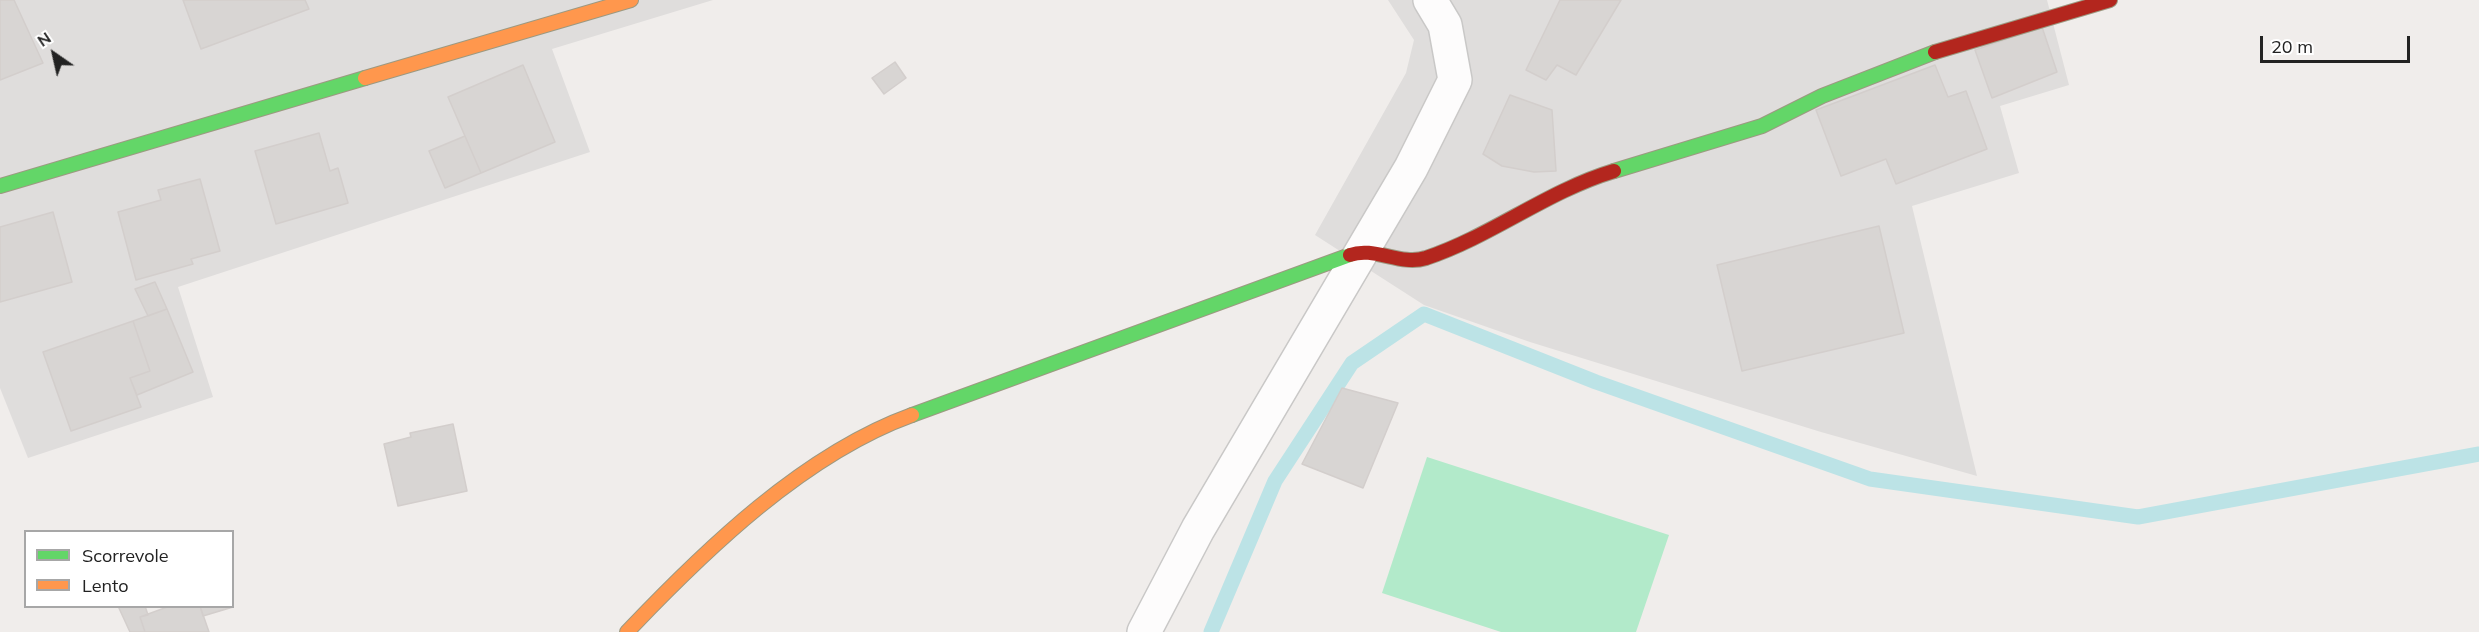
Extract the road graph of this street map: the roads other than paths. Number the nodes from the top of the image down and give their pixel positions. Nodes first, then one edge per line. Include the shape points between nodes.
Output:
1 (631, 0) edge
2 (1430, 0) edge
3 (2110, 0) edge
4 (0, 186) edge
5 (1360, 251) junction
6 (627, 632) edge
7 (1144, 632) edge

1 - 4 street
2 - 5 street via 1445,25 1455,80 1411,168
3 - 5 street via 1957,43 1822,96 1762,126 1607,173 1543,200 1459,246 1423,259 1397,260
5 - 6 street via 897,420 824,457 694,562
5 - 7 street via 1198,529

